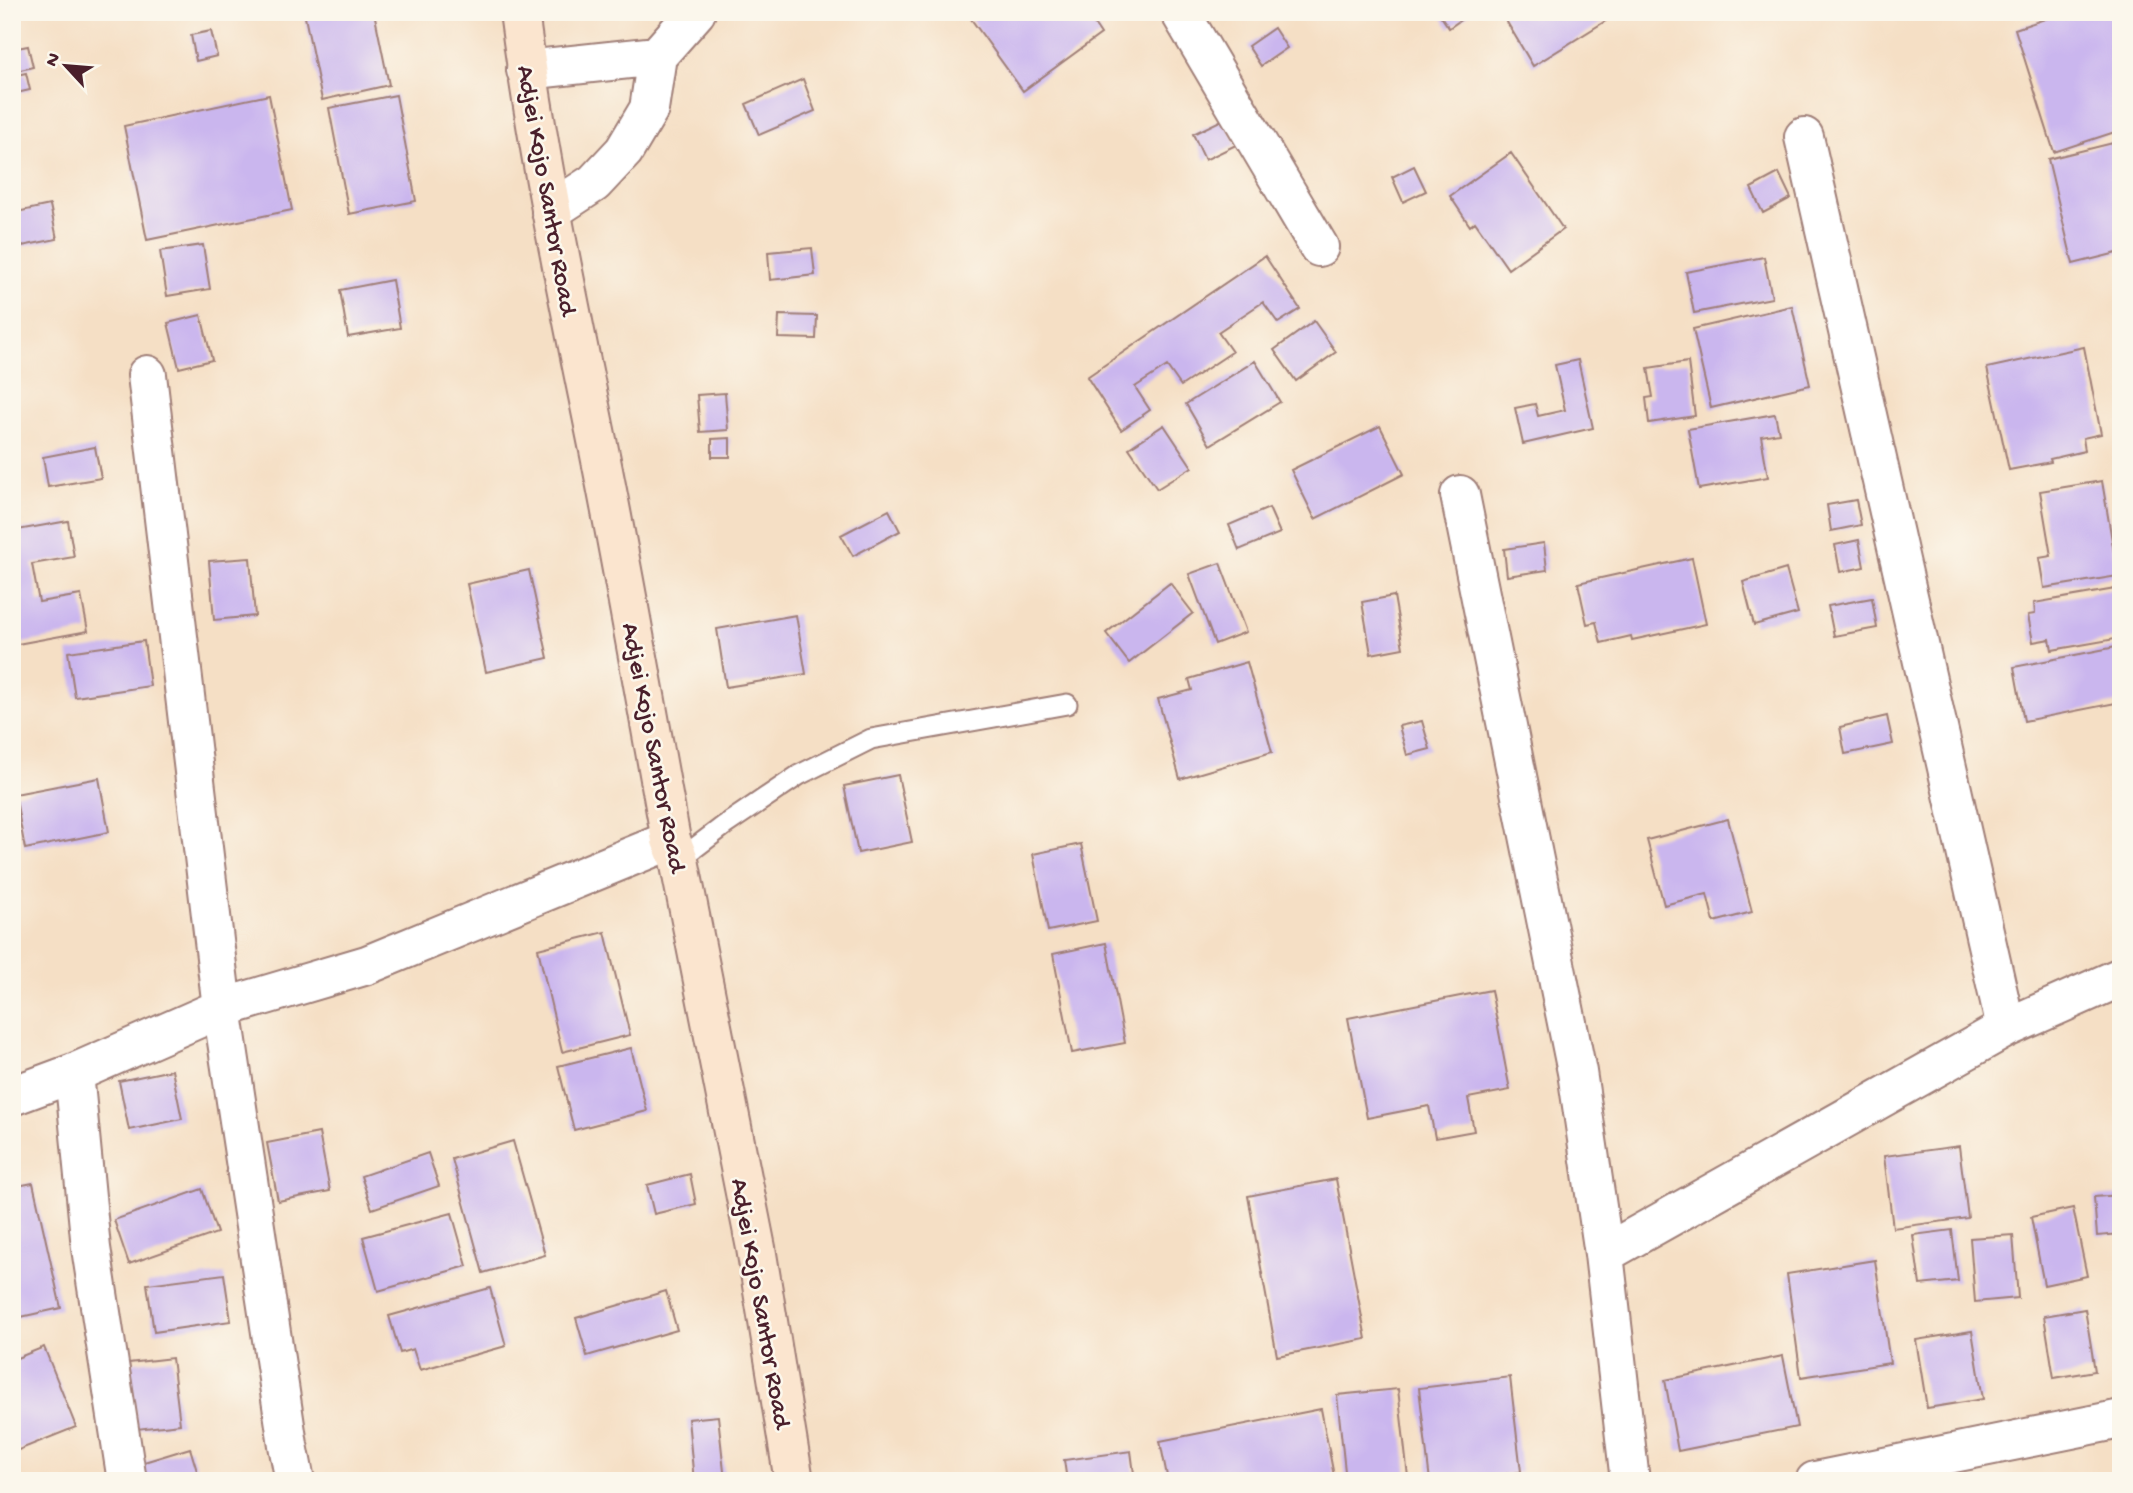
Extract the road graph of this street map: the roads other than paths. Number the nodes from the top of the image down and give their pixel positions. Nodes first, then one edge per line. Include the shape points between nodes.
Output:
1 (519, 12) edge
2 (696, 12) edge
3 (1180, 12) edge
4 (657, 56) junction
5 (526, 70) junction
6 (1804, 137) dead end
7 (551, 211) junction
8 (1319, 247) dead end
9 (148, 375) dead end
10 (1460, 495) dead end
11 (1067, 704) dead end
12 (675, 850) junction
13 (2121, 977) edge
14 (222, 1008) junction
15 (2006, 1028) junction
16 (74, 1073) junction
17 (12, 1096) edge
18 (1605, 1254) junction
19 (2121, 1419) edge
20 (127, 1481) edge
21 (295, 1481) edge
22 (794, 1481) edge
23 (1630, 1481) edge
24 (1815, 1481) edge

1 - 5 street, Adjei Kojo Santor Road
2 - 4 street
3 - 8 street
4 - 5 street
4 - 7 street via 649,109 624,150 594,183
5 - 7 street, Adjei Kojo Santor Road
6 - 15 street
7 - 12 street, Adjei Kojo Santor Road
9 - 14 street
10 - 18 street via 1577,1072
11 - 12 lane via 871,739 799,775 725,825
12 - 14 street via 367,965
12 - 22 street, Adjei Kojo Santor Road via 756,1248
13 - 15 street
14 - 16 street
14 - 21 street
15 - 18 street
16 - 17 street
16 - 20 street via 91,1248
18 - 23 street
19 - 24 street

